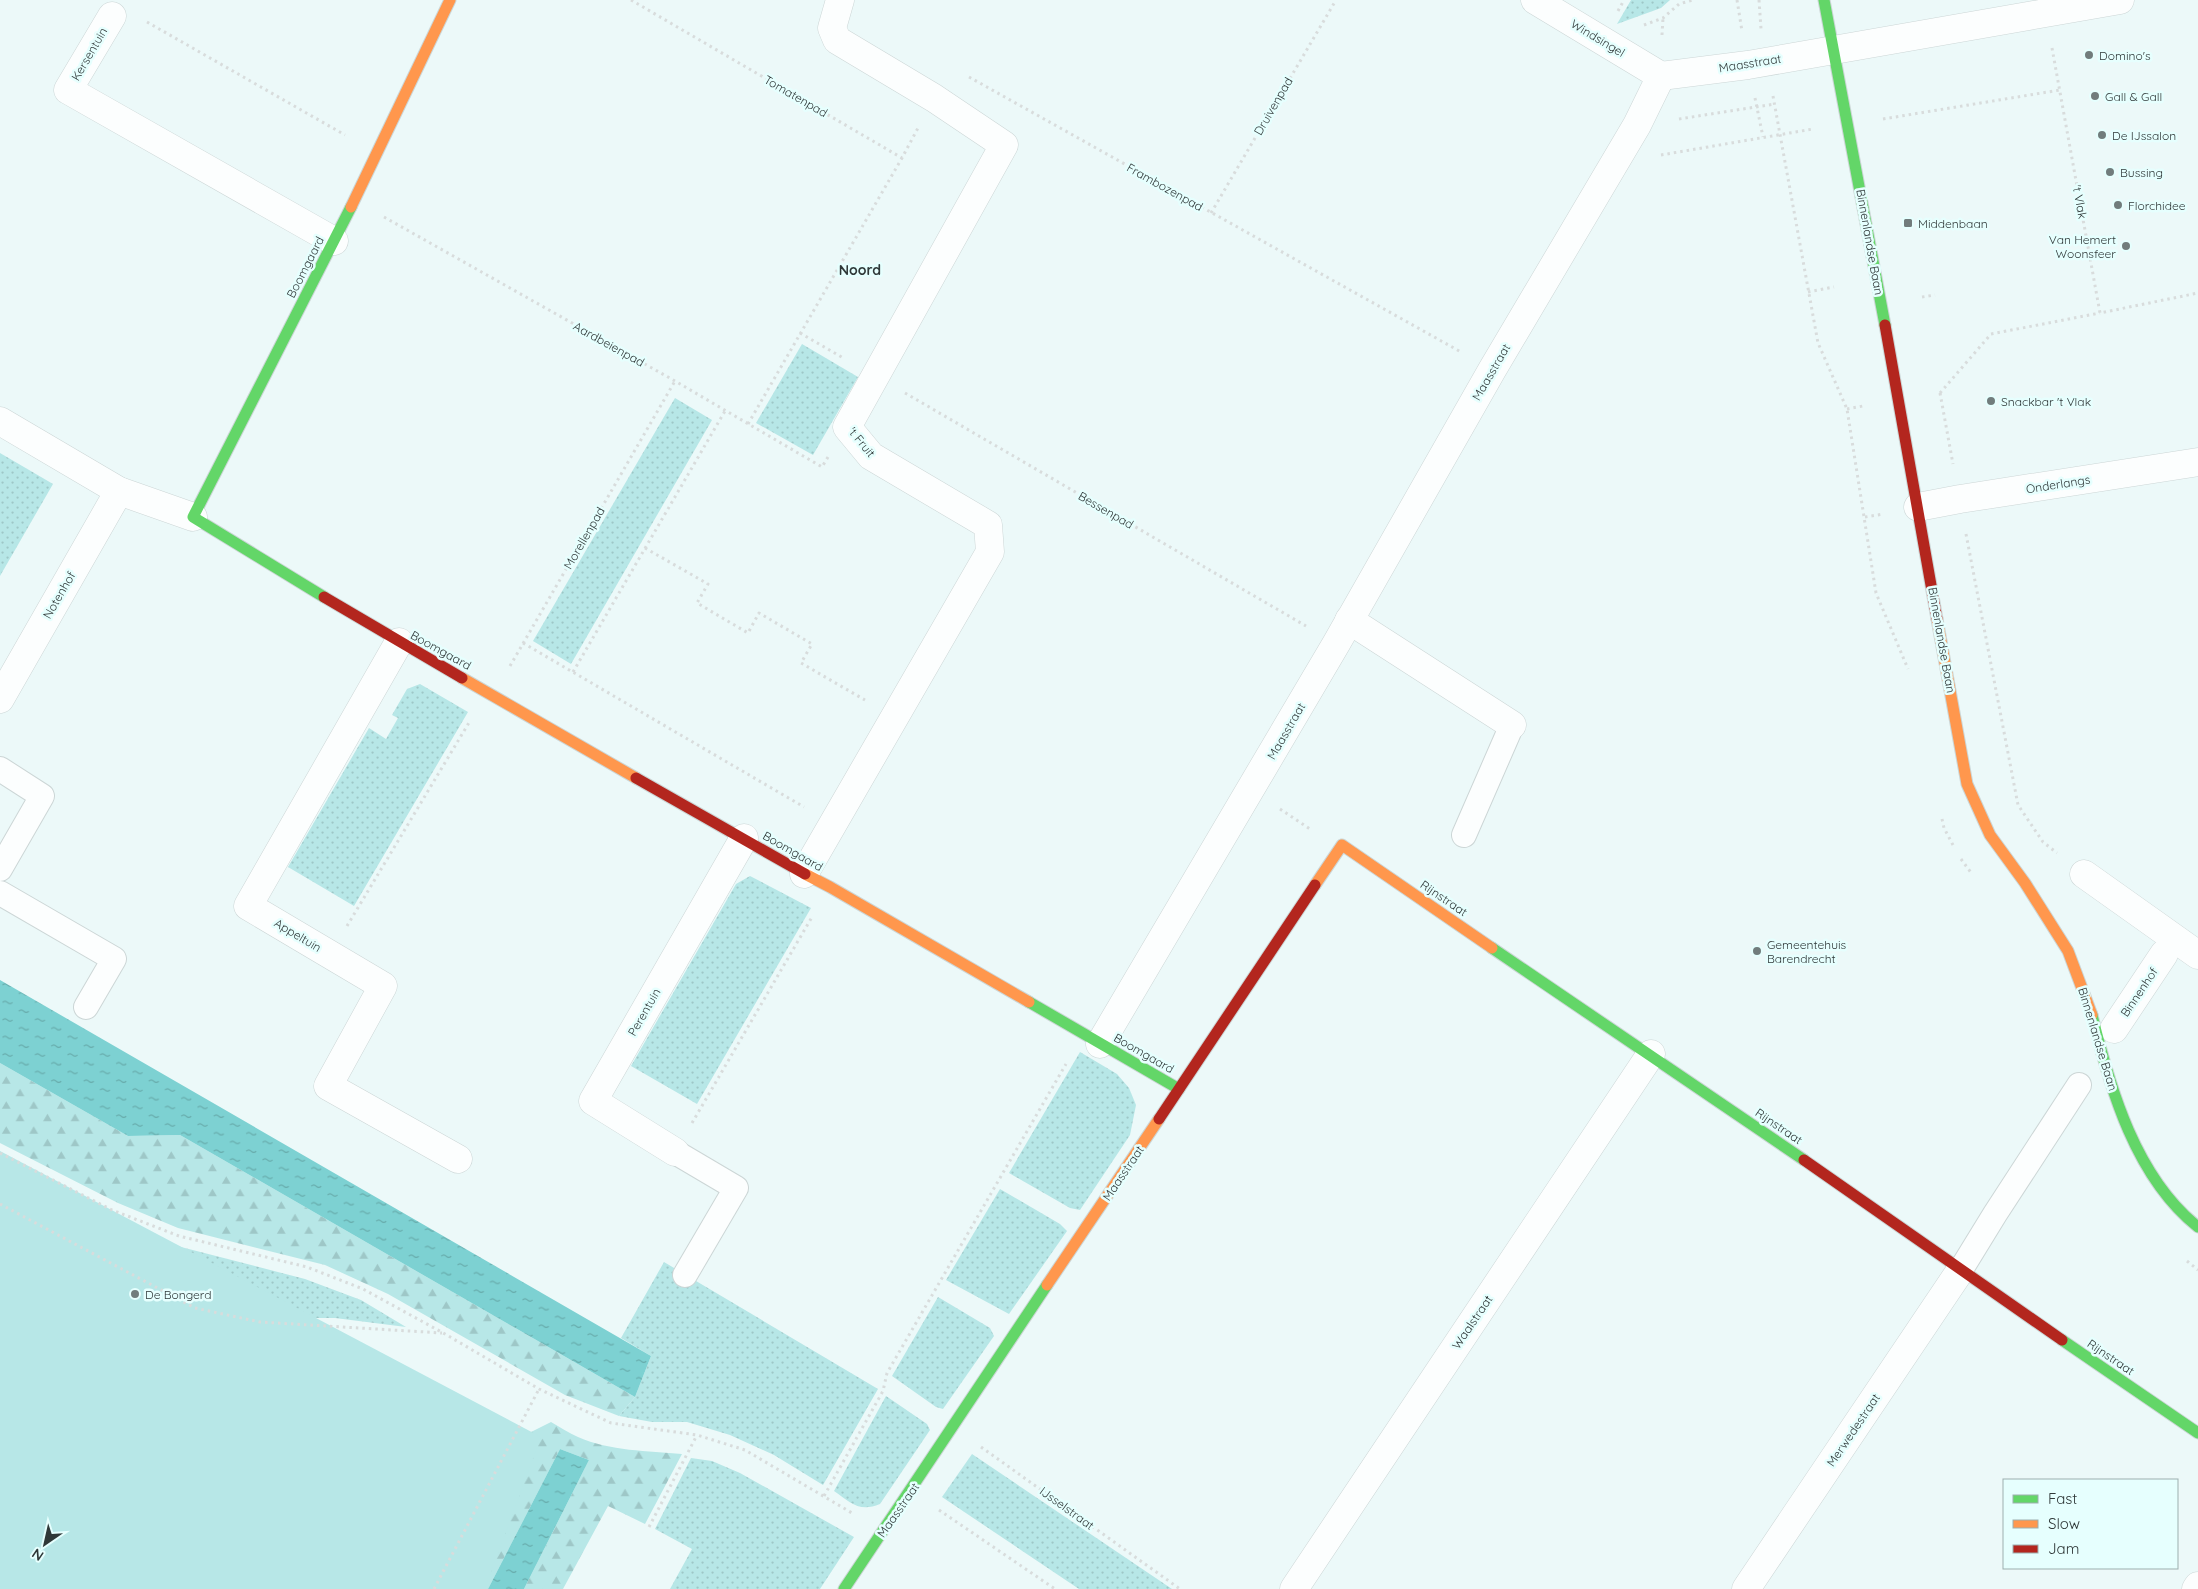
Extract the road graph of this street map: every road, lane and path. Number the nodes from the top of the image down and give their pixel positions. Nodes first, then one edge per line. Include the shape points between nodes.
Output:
1 (450, 0) edge
2 (631, 0) edge
3 (840, 0) edge
4 (1336, 0) edge
5 (1535, 0) edge
6 (1693, 0) edge
7 (1824, 0) edge
8 (2120, 0) edge
9 (115, 8) edge
10 (2046, 13) junction
11 (1602, 39) junction
12 (1833, 50) junction
13 (968, 76) dead end
14 (1661, 76) junction
15 (2060, 90) junction
16 (934, 98) junction
17 (1775, 104) dead end
18 (1906, 115) dead end
19 (1637, 125) junction
20 (1780, 134) dead end
21 (377, 153) junction
22 (902, 158) junction
23 (1614, 163) junction
24 (354, 200) junction
25 (1211, 213) junction
26 (334, 241) junction
27 (1834, 287) dead end
28 (1808, 292) dead end
29 (2198, 294) edge
30 (1935, 296) dead end
31 (1922, 297) dead end
32 (2100, 313) junction
33 (800, 333) junction
34 (1492, 370) junction
35 (875, 376) junction
36 (676, 382) junction
37 (725, 411) junction
38 (0, 421) edge
39 (748, 424) junction
40 (847, 427) junction
41 (2198, 462) edge
42 (119, 491) junction
43 (1960, 499) junction
44 (1918, 507) junction
45 (193, 517) junction
46 (645, 548) junction
47 (1349, 620) junction
48 (399, 642) junction
49 (523, 643) junction
50 (1336, 644) junction
51 (573, 672) junction
52 (494, 696) junction
53 (0, 699) edge
54 (894, 717) junction
55 (1512, 725) joint
56 (0, 770) edge
57 (1251, 789) junction
58 (832, 824) junction
59 (1464, 835) dead end
60 (744, 838) junction
61 (1342, 845) junction
62 (0, 869) edge
63 (804, 874) junction
64 (2084, 874) joint
65 (830, 887) junction
66 (0, 892) edge
67 (330, 954) junction
68 (2164, 954) dead end
69 (2198, 955) edge
70 (86, 1007) dead end
71 (2114, 1029) dead end
72 (1092, 1039) junction
73 (1651, 1054) junction
74 (2079, 1085) dead end
75 (1180, 1089) junction
76 (675, 1152) junction
77 (0, 1153) edge
78 (458, 1159) dead end
79 (0, 1204) edge
80 (2198, 1227) edge
81 (1960, 1271) junction
82 (685, 1275) dead end
83 (445, 1334) junction
84 (539, 1389) junction
85 (954, 1427) junction
86 (2198, 1434) edge
87 (697, 1435) junction
88 (911, 1491) junction
89 (824, 1496) junction
90 (649, 1527) dead end
91 (884, 1530) junction
92 (2198, 1586) edge
93 (434, 1589) edge
94 (844, 1589) edge
95 (1055, 1589) edge
96 (1180, 1589) edge
97 (1294, 1589) edge
98 (1746, 1589) edge
99 (2196, 1589) edge

1 - 21 street, Boomgaard
2 - 22 path, Tomatenpad
3 - 16 street, 't Fruit via 832,28 837,40
4 - 25 path, Druivenpad
5 - 11 street, Windsingel
6 - 11 path via 1679,4 1662,18
7 - 12 street, Binnenlandse Baan
8 - 10 street
9 - 21 path, Kersentuin via 130,12
9 - 26 street, Kersentuin via 68,90
10 - 12 street
10 - 15 path, 't Vlak
11 - 14 street, Windsingel
12 - 14 street, Maasstraat
12 - 44 street, Binnenlandse Baan
13 - 25 path, Frambozenpad
14 - 19 street, Maasstraat
15 - 18 path
15 - 32 path, 't Vlak
16 - 22 path
16 - 35 street, 't Fruit via 1004,145
17 - 19 path
19 - 23 street, Maasstraat
20 - 23 path
21 - 24 street, Boomgaard
22 - 33 path
23 - 34 street, Maasstraat
24 - 26 street, Boomgaard
24 - 36 path, Aardbeienpad
25 - 34 path, Frambozenpad
26 - 45 street, Boomgaard
27 - 28 path
29 - 32 path
30 - 31 path
32 - 43 path via 1991,334 1940,394
33 - 35 path, Bessenpad
33 - 39 path
34 - 47 street, Maasstraat
35 - 40 street, 't Fruit
35 - 50 path, Bessenpad
36 - 37 path, Aardbeienpad
36 - 49 path, Morellenpad
37 - 39 path, Aardbeienpad
37 - 46 path
38 - 42 street
39 - 40 path, Aardbeienpad via 822,467
40 - 54 street, 't Fruit via 870,456 988,525 990,552
41 - 43 street, Onderlangs
42 - 45 street
42 - 53 street, Notenhof
43 - 44 street, Onderlangs
43 - 64 path via 2018,805 2043,842
44 - 80 street, Binnenlandse Baan via 1967,784 1990,835 2068,951 2089,1003 2116,1101 2144,1160 2160,1185
45 - 48 street, Boomgaard
46 - 51 path
46 - 54 path via 708,584 697,604 748,633 759,613 812,644 801,663
47 - 50 street, Maasstraat
47 - 55 street
48 - 52 street, Boomgaard
48 - 67 street, Appeltuin via 248,906
49 - 51 path
49 - 52 path, Morellenpad
50 - 57 street, Maasstraat
51 - 58 path
52 - 60 street, Boomgaard
52 - 67 path, Morellenpad via 474,714
54 - 58 street, 't Fruit
55 - 59 lane
56 - 62 lane via 42,796
57 - 61 path via 1310,829
57 - 72 street, Maasstraat
58 - 63 street, 't Fruit
60 - 63 street, Boomgaard
60 - 76 street, Perentuin via 592,1101
61 - 73 street, Rijnstraat
61 - 75 street, Maasstraat
63 - 65 street, Boomgaard
64 - 69 street
65 - 72 street, Boomgaard
65 - 76 path
66 - 70 lane via 114,959
67 - 78 street, Appeltuin via 382,986 328,1086
68 - 71 street, Binnenhof
72 - 75 street, Boomgaard
72 - 89 path via 887,1374 883,1391
73 - 81 street, Rijnstraat
73 - 97 street, Waalstraat
74 - 81 lane
75 - 85 street, Maasstraat
76 - 82 lane, Perentuin via 736,1188
77 - 83 path via 112,1210 179,1236 307,1267 363,1289
79 - 83 path via 195,1308 260,1322
81 - 86 street, Rijnstraat
81 - 98 street, Merwedestraat
83 - 84 path
84 - 87 path via 611,1422
84 - 93 path
85 - 88 street, Maasstraat
85 - 96 path, IJsselstraat
87 - 89 path via 744,1450
87 - 90 path
88 - 91 street, Maasstraat
88 - 95 path
89 - 91 path
91 - 94 street, Maasstraat
92 - 99 street

